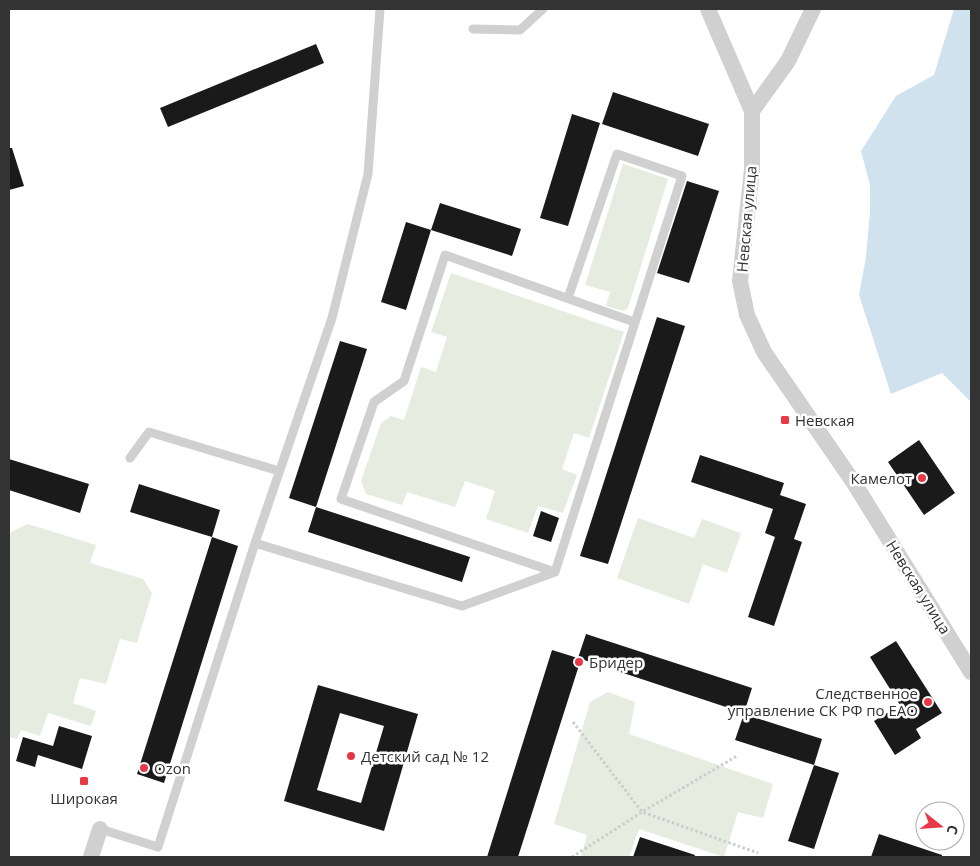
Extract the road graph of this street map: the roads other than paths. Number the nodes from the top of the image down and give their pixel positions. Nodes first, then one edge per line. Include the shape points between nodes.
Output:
1 (380, 9) edge
2 (543, 9) edge
3 (708, 9) edge
4 (813, 9) edge
5 (473, 29) dead end
6 (752, 111) junction
7 (568, 298) junction
8 (634, 322) junction
9 (130, 458) dead end
10 (279, 471) junction
11 (255, 543) junction
12 (555, 572) junction
13 (971, 672) edge
14 (100, 829) joint
15 (91, 857) edge

1 - 10 lane via 368,174 332,318
2 - 5 lane via 520,30
3 - 6 street, Невская улица
4 - 6 street via 788,62
6 - 13 street, Невская улица via 752,169 740,281 748,315 764,352 854,482
7 - 8 lane
7 - 8 lane via 617,154 682,176
7 - 12 lane via 445,255 404,381 374,402 342,499
8 - 12 lane
9 - 10 lane via 149,432
10 - 11 lane
11 - 12 lane via 462,606
11 - 14 lane via 158,847
14 - 15 street

